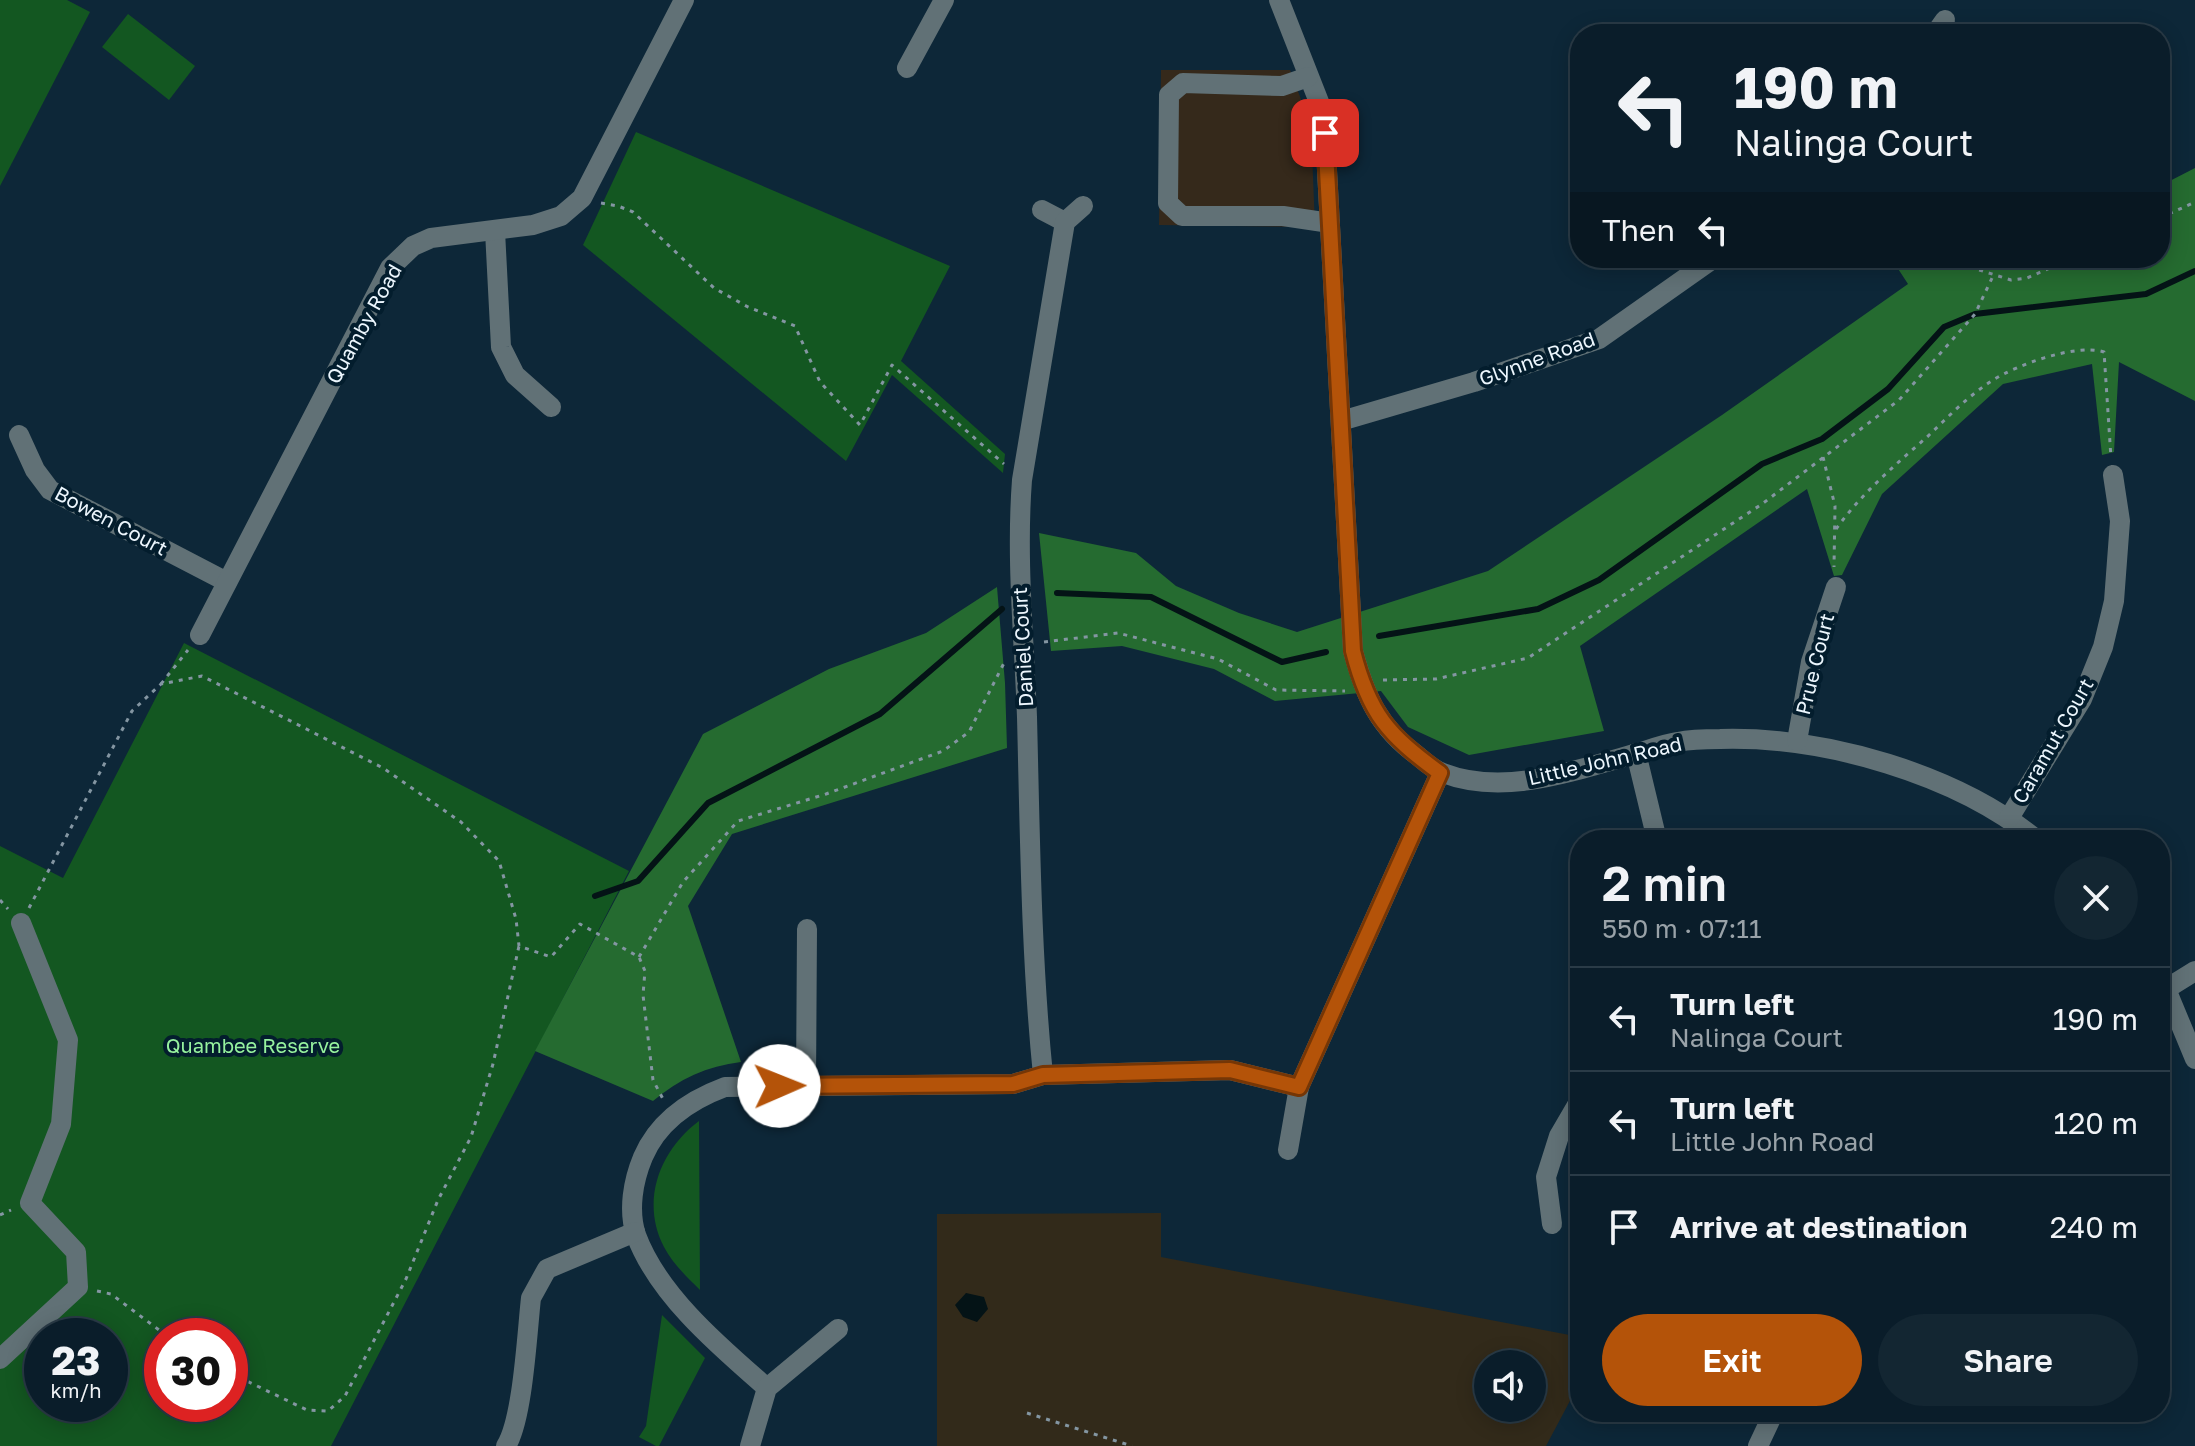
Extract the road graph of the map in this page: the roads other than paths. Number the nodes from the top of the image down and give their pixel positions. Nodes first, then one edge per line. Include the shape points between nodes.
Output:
1 (684, 0) edge
2 (944, 0) edge
3 (1279, 0) edge
4 (907, 68) dead end
5 (1308, 77) junction
6 (1083, 206) dead end
7 (1042, 210) dead end
8 (1065, 222) junction
9 (1330, 223) junction
10 (495, 231) junction
11 (1700, 268) edge
12 (551, 407) dead end
13 (1341, 421) junction
14 (19, 435) dead end
15 (2113, 475) road end
16 (227, 582) junction
17 (1836, 587) road end
18 (200, 635) road end
19 (1797, 741) junction
20 (1636, 753) junction
21 (1440, 773) junction
22 (2009, 818) junction
23 (1655, 830) edge
24 (2024, 830) edge
25 (21, 923) road end
26 (807, 929) dead end
27 (2195, 971) edge
28 (2170, 982) edge
29 (2170, 1001) edge
30 (2195, 1059) edge
31 (1043, 1075) junction
32 (806, 1085) junction
33 (1299, 1087) junction
34 (1570, 1117) edge
35 (1288, 1150) dead end
36 (1552, 1224) dead end
37 (635, 1232) junction
38 (838, 1329) dead end
39 (0, 1359) edge
40 (767, 1388) junction
41 (1769, 1422) edge
42 (506, 1446) edge
43 (750, 1446) edge
44 (1758, 1446) edge

1 - 10 street, Quamby Road via 582,198 561,216
2 - 4 street
3 - 5 street, Little John Road
5 - 9 street, Little John Road via 1325,133
5 - 9 street via 1282,86 1183,83 1169,95 1168,203 1182,216 1283,216
6 - 8 street
7 - 8 street
8 - 31 street, Daniel Court via 1022,480 1019,559 1035,1000
9 - 13 street, Little John Road
10 - 12 street via 501,347 515,375
10 - 16 street, Quamby Road via 431,238 413,246 390,268
11 - 13 street, Glynne Road via 1599,339
13 - 21 street, Little John Road via 1353,651 1362,686 1376,716
14 - 16 street, Bowen Court via 50,490
15 - 22 street, Caramut Court via 2120,521 2114,601 2103,647 2082,699
16 - 18 street, Quamby Road
17 - 19 street, Prue Court via 1811,662
19 - 20 street, Little John Road via 1678,742
19 - 22 street, Little John Road via 1907,769
20 - 21 street, Little John Road via 1539,779 1486,783
20 - 23 street
21 - 33 street
22 - 24 street, Little John Road
25 - 39 street via 68,1040 61,1124 30,1203 76,1252 78,1287
26 - 32 street
27 - 28 street
29 - 30 street
31 - 32 street via 1013,1084
31 - 33 street via 1230,1070
32 - 37 street via 725,1087 676,1113 649,1144 639,1167 632,1194
33 - 35 street
34 - 36 street via 1546,1177
37 - 40 street via 654,1273 714,1342
37 - 42 street via 547,1269 537,1284 517,1411
38 - 40 street
40 - 43 street
41 - 44 street

